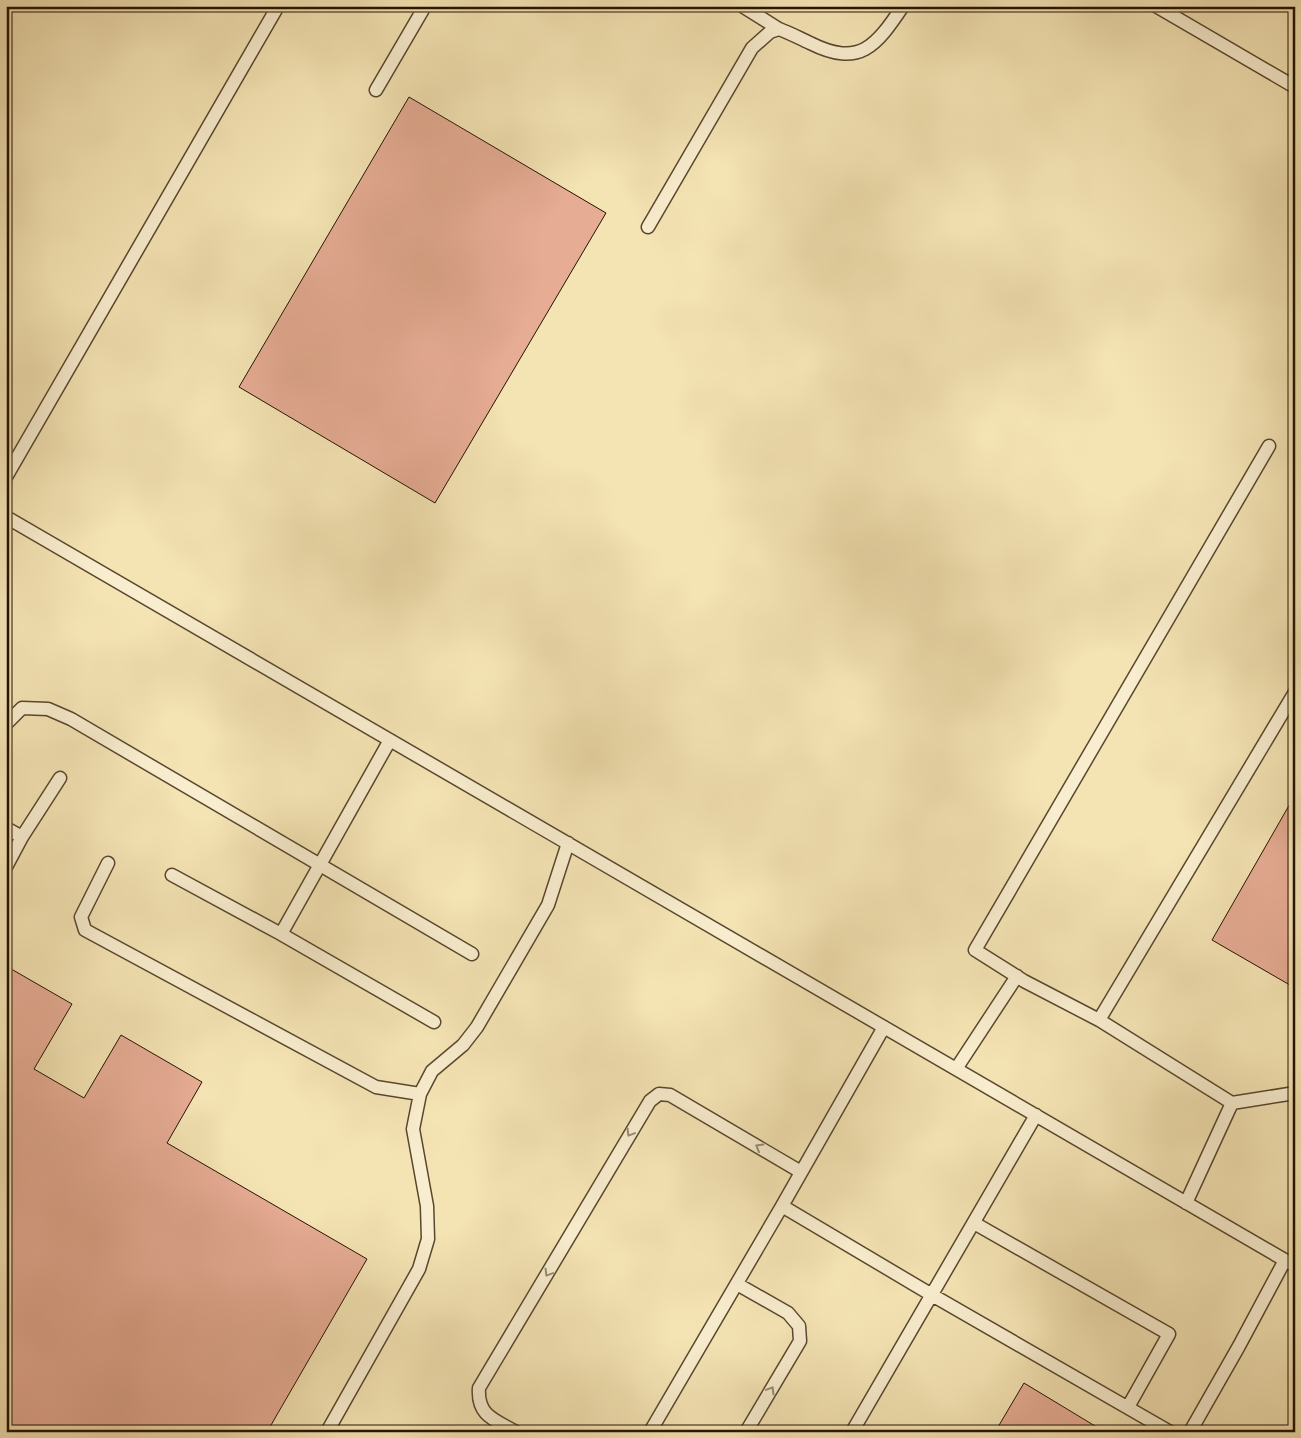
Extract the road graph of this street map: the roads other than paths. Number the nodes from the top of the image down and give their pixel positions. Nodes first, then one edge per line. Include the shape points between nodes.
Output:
1 (278, 6) edge
2 (425, 6) edge
3 (742, 6) edge
4 (903, 6) edge
5 (1156, 6) edge
6 (779, 29) junction
7 (1295, 87) edge
8 (376, 90) dead end
9 (648, 227) dead end
10 (1269, 446) dead end
11 (6, 477) edge
12 (6, 517) edge
13 (1295, 692) edge
14 (6, 724) edge
15 (390, 740) junction
16 (60, 778) dead end
17 (6, 828) edge
18 (22, 837) junction
19 (568, 843) junction
20 (108, 863) dead end
21 (320, 865) junction
22 (6, 868) edge
23 (172, 875) dead end
24 (281, 934) junction
25 (472, 954) dead end
26 (1017, 976) junction
27 (1099, 1020) junction
28 (434, 1022) dead end
29 (884, 1027) junction
30 (956, 1069) junction
31 (1295, 1093) edge
32 (420, 1094) junction
33 (1232, 1103) junction
34 (1036, 1115) junction
35 (801, 1172) junction
36 (1186, 1203) junction
37 (782, 1206) junction
38 (974, 1223) junction
39 (1290, 1263) edge
40 (737, 1284) junction
41 (932, 1296) junction
42 (1128, 1407) junction
43 (327, 1432) edge
44 (516, 1432) edge
45 (650, 1432) edge
46 (746, 1432) edge
47 (852, 1432) edge
48 (1170, 1432) edge
49 (1190, 1432) edge

1 - 11 lane
2 - 8 lane
3 - 6 lane
4 - 6 lane via 878,40 854,53 836,54
5 - 7 lane
6 - 9 lane via 770,32 752,48
10 - 26 lane via 975,950
12 - 15 lane
13 - 27 lane
14 - 21 lane via 22,708 48,709
15 - 19 lane
15 - 21 lane
16 - 18 lane
17 - 18 lane
18 - 22 lane
19 - 29 lane
19 - 32 lane via 548,905 477,1027 432,1071
20 - 32 lane via 81,917 85,930 376,1087
21 - 24 lane
21 - 25 lane
23 - 24 lane
24 - 28 lane
26 - 27 lane
26 - 30 lane
27 - 33 lane
29 - 30 lane
29 - 35 lane
30 - 34 lane
31 - 33 lane
32 - 43 lane via 414,1129 427,1206 428,1239 419,1269
33 - 36 lane
34 - 36 lane
34 - 38 lane
35 - 37 lane
35 -> 44 lane via 670,1095 659,1094 650,1101 479,1388 478,1399 484,1413
36 - 39 lane
37 - 40 lane
37 - 41 lane
38 - 41 lane
38 - 42 lane via 1168,1334
39 - 49 lane
40 - 45 lane
46 -> 40 lane via 800,1341 798,1326 788,1313
41 - 42 lane
41 - 47 lane
42 - 48 lane

